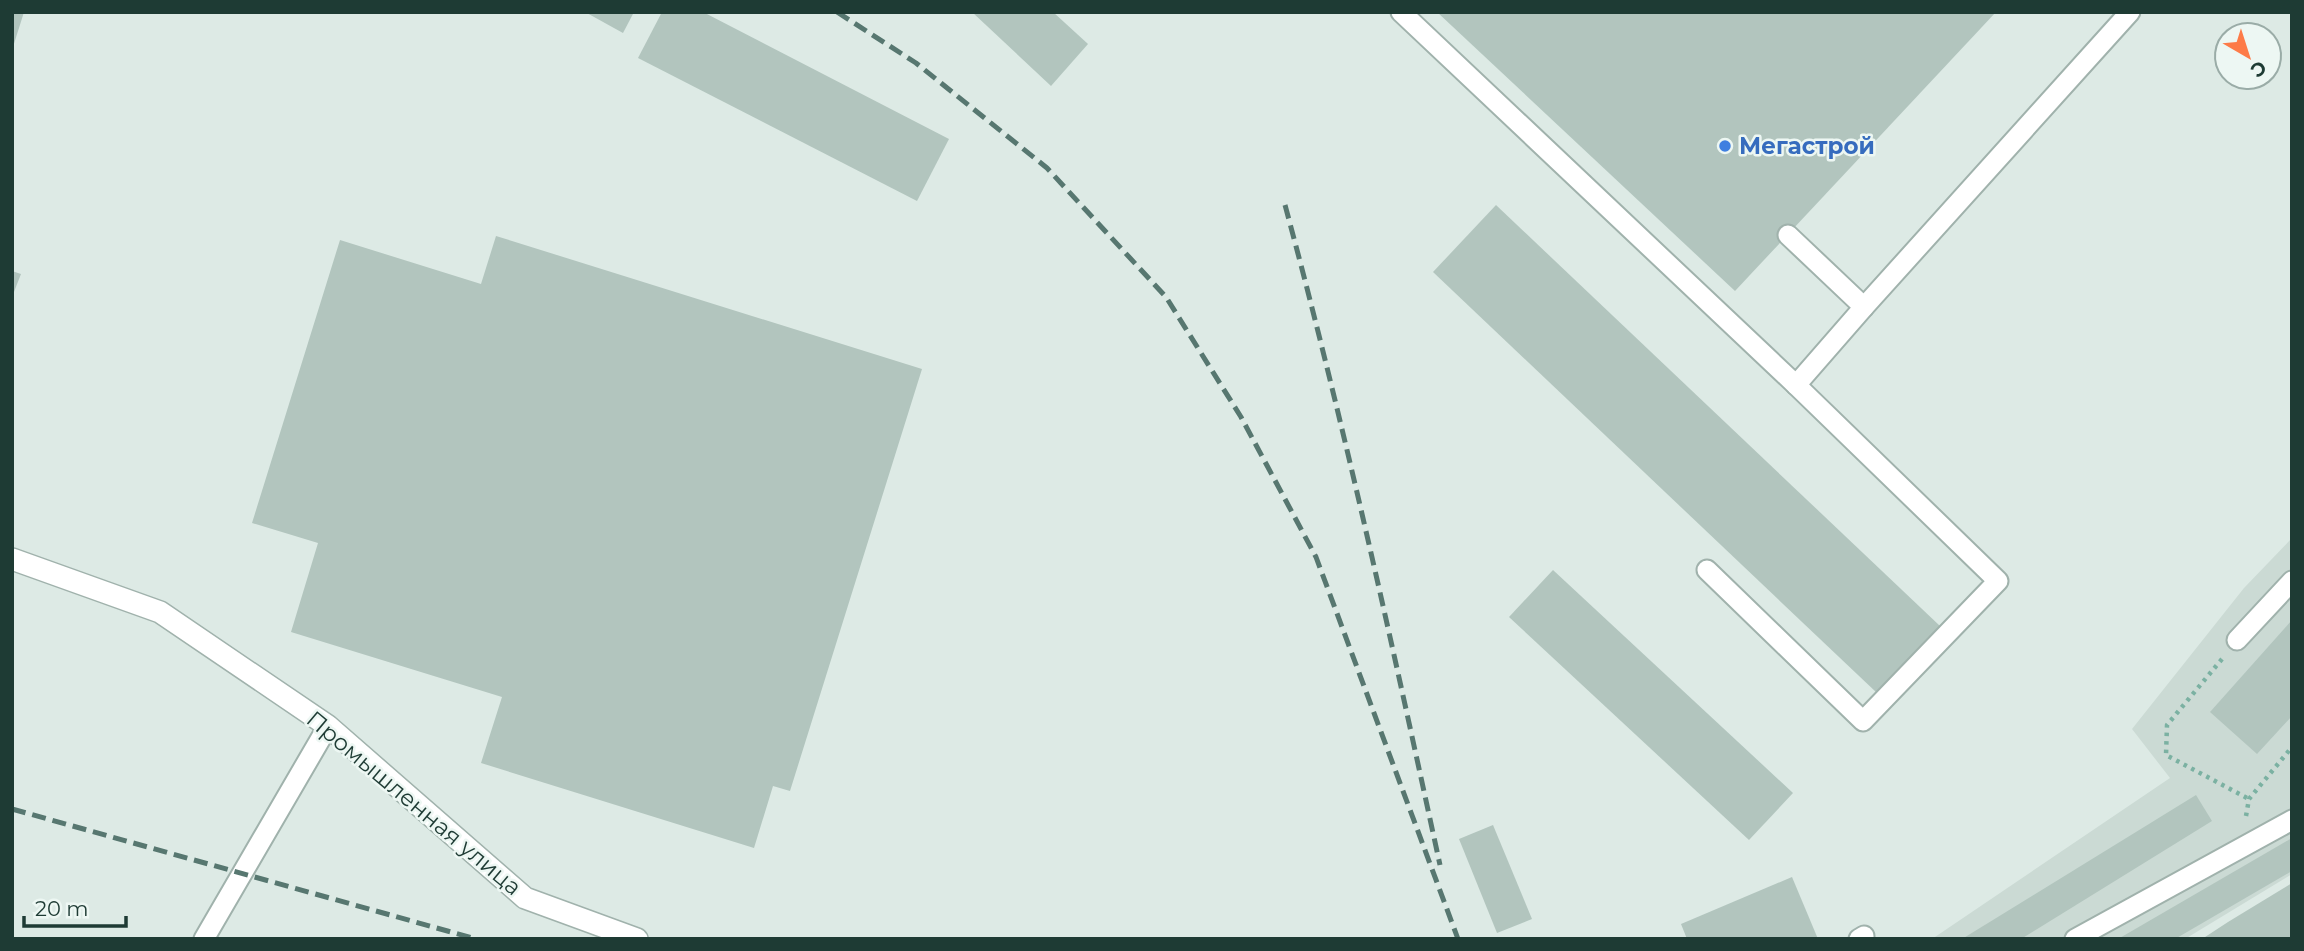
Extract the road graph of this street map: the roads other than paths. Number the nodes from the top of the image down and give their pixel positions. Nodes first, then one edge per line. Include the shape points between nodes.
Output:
1 (1401, 12) edge
2 (2130, 12) edge
3 (1788, 235) dead end
4 (1864, 307) junction
5 (1796, 385) junction
6 (12, 559) edge
7 (1707, 570) dead end
8 (2292, 581) edge
9 (2237, 640) road end
10 (328, 726) junction
11 (2292, 820) edge
12 (204, 939) edge
13 (637, 939) edge
14 (2075, 939) edge

1 - 5 lane
2 - 4 lane
3 - 4 lane
4 - 5 lane
5 - 7 lane via 1998,580 1863,721
6 - 10 street, Промышленная улица via 160,612
8 - 9 lane
10 - 12 lane
10 - 13 street, Промышленная улица via 525,898
11 - 14 lane

